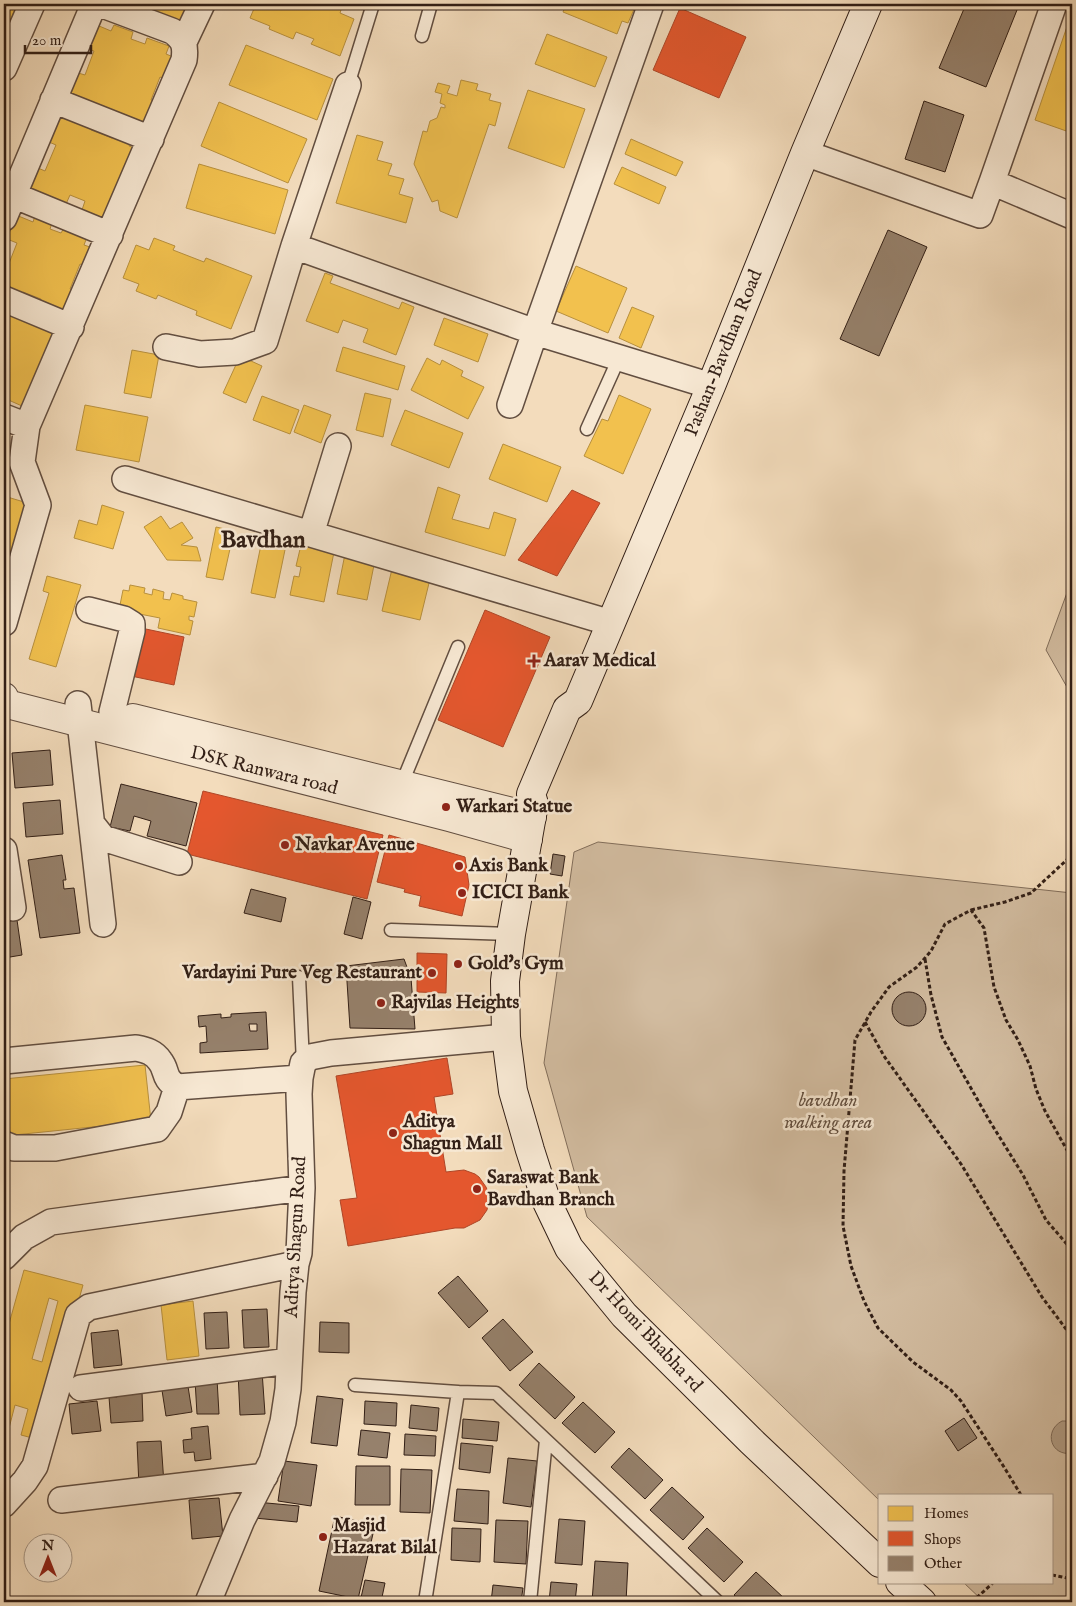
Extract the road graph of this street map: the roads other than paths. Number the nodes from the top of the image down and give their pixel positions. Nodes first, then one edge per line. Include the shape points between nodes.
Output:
1 (32, 4) edge
2 (94, 4) edge
3 (100, 4) edge
4 (202, 4) edge
5 (373, 4) edge
6 (431, 4) edge
7 (651, 4) edge
8 (868, 4) edge
9 (1054, 4) edge
10 (422, 36) dead end
11 (184, 42) junction
12 (4, 68) edge
13 (348, 85) joint
14 (54, 100) junction
15 (151, 139) junction
16 (805, 153) junction
17 (992, 182) junction
18 (13, 195) junction
19 (1072, 216) edge
20 (4, 218) edge
21 (110, 235) junction
22 (294, 246) junction
23 (4, 299) edge
24 (71, 327) junction
25 (535, 332) junction
26 (166, 347) dead end
27 (619, 358) junction
28 (711, 386) junction
29 (510, 405) dead end
30 (4, 417) edge
31 (28, 426) junction
32 (587, 429) dead end
33 (338, 446) dead end
34 (125, 479) dead end
35 (311, 534) junction
36 (89, 610) dead end
37 (4, 623) edge
38 (611, 623) junction
39 (458, 647) dead end
40 (4, 685) edge
41 (4, 697) edge
42 (79, 714) junction
43 (126, 722) junction
44 (398, 794) junction
45 (531, 820) junction
46 (92, 824) junction
47 (4, 850) edge
48 (179, 862) dead end
49 (13, 908) dead end
50 (103, 924) dead end
51 (390, 930) dead end
52 (511, 934) junction
53 (298, 977) dead end
54 (506, 1037) junction
55 (4, 1061) edge
56 (302, 1071) junction
57 (177, 1087) junction
58 (4, 1144) edge
59 (302, 1188) junction
60 (4, 1258) edge
61 (296, 1264) junction
62 (289, 1361) junction
63 (355, 1385) dead end
64 (81, 1388) dead end
65 (458, 1392) junction
66 (546, 1440) junction
67 (265, 1476) junction
68 (62, 1500) dead end
69 (4, 1504) edge
70 (878, 1561) edge
71 (902, 1584) edge
72 (208, 1602) edge
73 (425, 1602) edge
74 (530, 1602) edge
75 (718, 1602) edge
76 (922, 1602) edge

1 - 12 street
2 - 14 street
3 - 11 street via 172,30
4 - 11 street
5 - 13 lane
6 - 10 lane
7 - 25 street
8 - 16 main road, Pashan-Bavdhan Road
9 - 17 street
11 - 15 street via 184,60
13 - 22 street
14 - 15 street
14 - 18 street
15 - 21 street
16 - 17 street via 980,215
16 - 28 main road, Pashan-Bavdhan Road
17 - 19 street
18 - 20 street
18 - 21 street
21 - 24 street
22 - 25 street
22 - 26 street via 264,341 235,352 200,354
23 - 24 street
24 - 31 street
25 - 27 street
25 - 29 street
27 - 28 street
27 - 32 lane
28 - 38 main road, Pashan-Bavdhan Road
30 - 31 street
31 - 37 street via 22,462 38,505
33 - 35 street
34 - 35 street
35 - 38 street
36 - 43 street via 132,624
38 - 45 main road, Pashan-Bavdhan Road via 578,701 582,714 545,799
39 - 44 lane
40 - 42 main road, DSK Ranwara road
41 - 42 main road, DSK Ranwara road via 7,704
42 - 43 main road, DSK Ranwara road
42 - 46 street
43 - 44 main road, DSK Ranwara road
44 - 45 main road, DSK Ranwara road via 458,809
45 - 52 main road, Dr Homi Bhabha rd
46 - 48 street via 103,838
46 - 50 street
47 - 49 street
51 - 52 lane
52 - 54 main road, Dr Homi Bhabha rd via 506,981
53 - 56 lane
54 - 56 street via 331,1053 310,1057
54 - 70 main road, Dr Homi Bhabha rd via 514,1091 530,1150 546,1200 569,1248 624,1316
55 - 57 street via 136,1048 150,1051 161,1062 169,1082
56 - 57 street
56 - 59 street, Aditya Shagun Road via 299,1094
57 - 58 street via 169,1112 157,1129 54,1148 14,1148
59 - 60 street via 51,1222 24,1237
59 - 61 street, Aditya Shagun Road
61 - 62 street, Aditya Shagun Road
61 - 69 street via 88,1308 78,1315 35,1466
62 - 64 street
62 - 67 street, Aditya Shagun Road via 283,1422
63 - 65 lane
65 - 66 lane via 496,1393
65 - 73 lane
66 - 74 lane
66 - 75 lane
67 - 68 street
67 - 72 street, Aditya Shagun Road via 242,1520
71 - 76 main road

